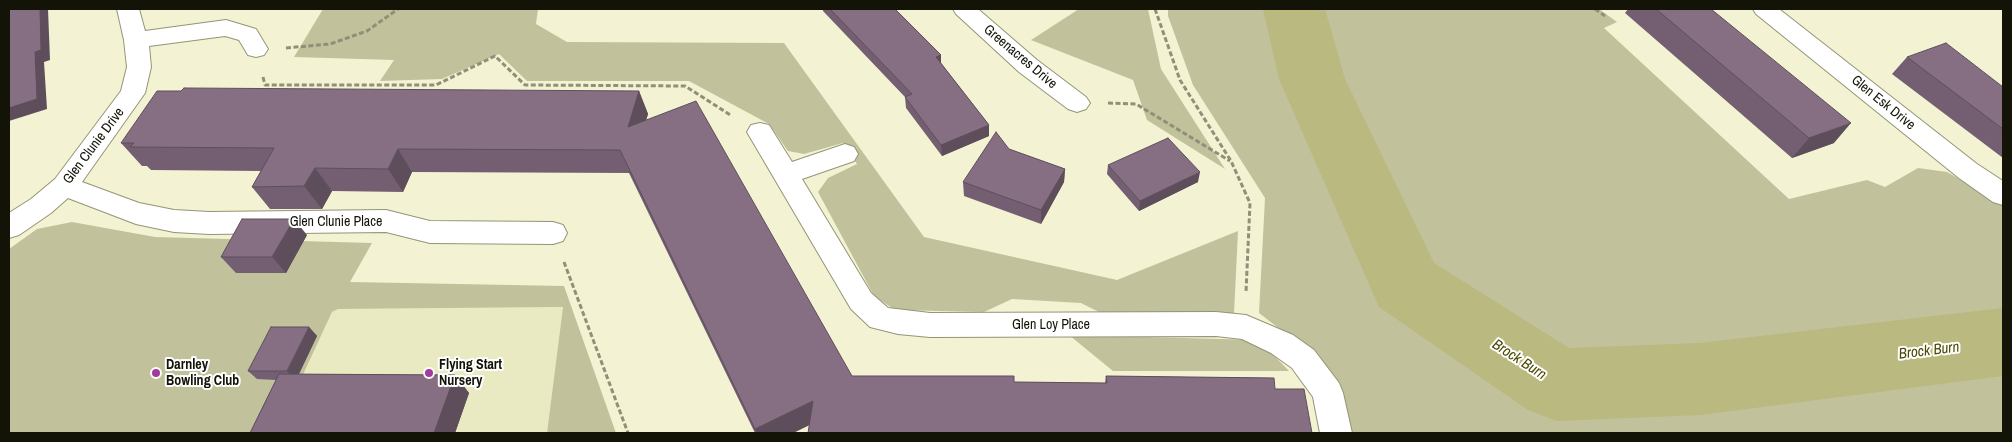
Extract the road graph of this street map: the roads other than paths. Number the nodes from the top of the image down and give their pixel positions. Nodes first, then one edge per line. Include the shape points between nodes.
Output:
1 (128, 9) edge
2 (964, 9) edge
3 (1764, 9) edge
4 (136, 40) junction
5 (256, 49) road end
6 (1077, 103) road end
7 (760, 132) road end
8 (845, 154) dead end
9 (787, 174) junction
10 (64, 186) junction
11 (2003, 194) edge
12 (9, 227) edge
13 (553, 233) road end
14 (1336, 433) edge

1 - 4 street, Glen Clunie Drive
2 - 6 street, Greenacres Drive via 1028,66
3 - 11 street, Glen Esk Drive via 1968,171
4 - 5 street via 226,28 248,34
4 - 10 street, Glen Clunie Drive via 139,67 133,93
7 - 9 street, Glen Loy Place
8 - 9 street
9 - 14 street, Glen Loy Place via 861,301 880,318 930,325 1216,324 1246,327 1282,344 1303,359 1328,393
10 - 12 street, Glen Clunie Drive
10 - 13 street, Glen Clunie Place via 136,213 174,221 386,221 430,232

